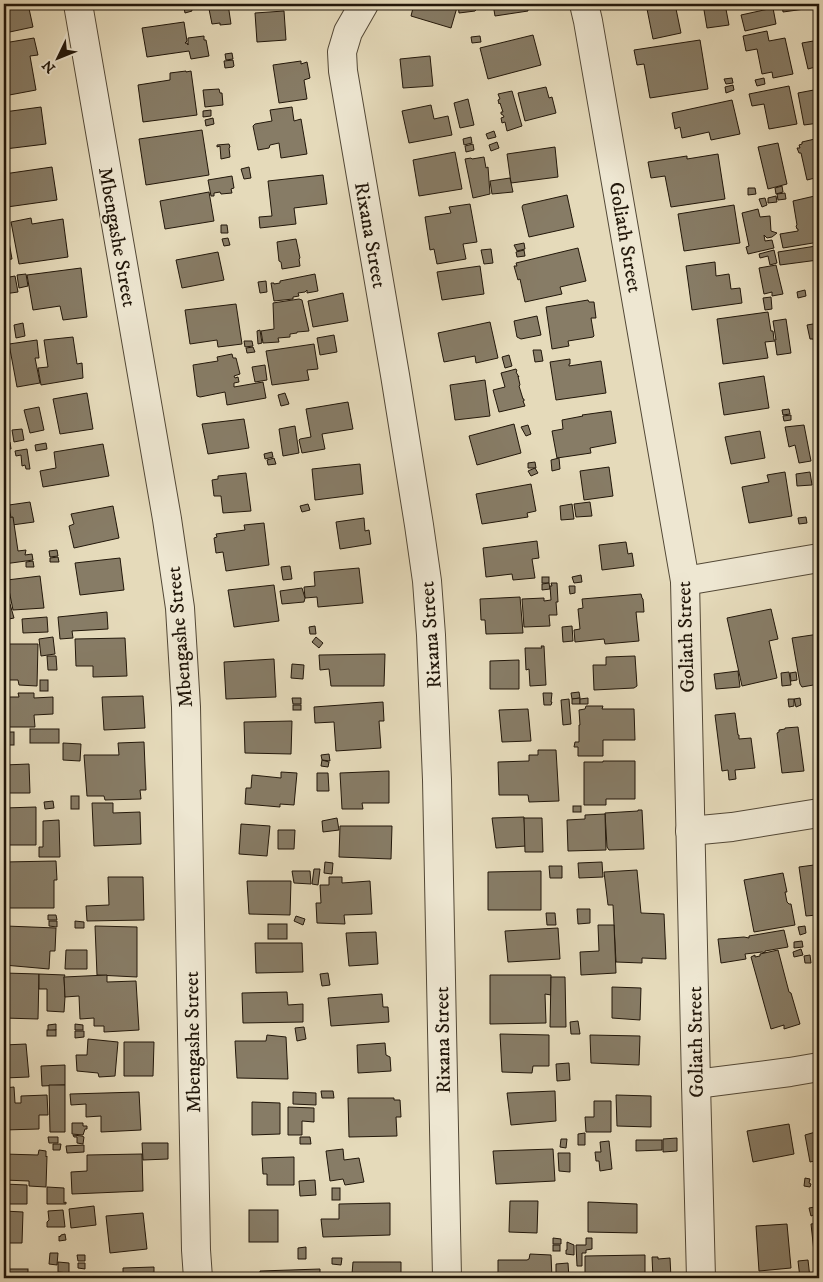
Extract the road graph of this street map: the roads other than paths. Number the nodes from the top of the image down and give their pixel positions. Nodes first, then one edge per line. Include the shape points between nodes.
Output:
1 (78, 4) edge
2 (364, 4) edge
3 (584, 4) edge
4 (819, 558) edge
5 (685, 581) junction
6 (819, 813) edge
7 (690, 831) junction
8 (819, 1067) edge
9 (696, 1084) junction
10 (198, 1278) edge
11 (447, 1278) edge
12 (701, 1278) edge

1 - 10 street, Mbengashe Street via 180,608 187,735
2 - 11 street, Rixana Street via 348,32 342,52 343,71 419,525 431,635
3 - 5 street, Goliath Street
4 - 5 street
5 - 7 street, Goliath Street
6 - 7 street
7 - 9 street, Goliath Street
8 - 9 street
9 - 12 street, Goliath Street

